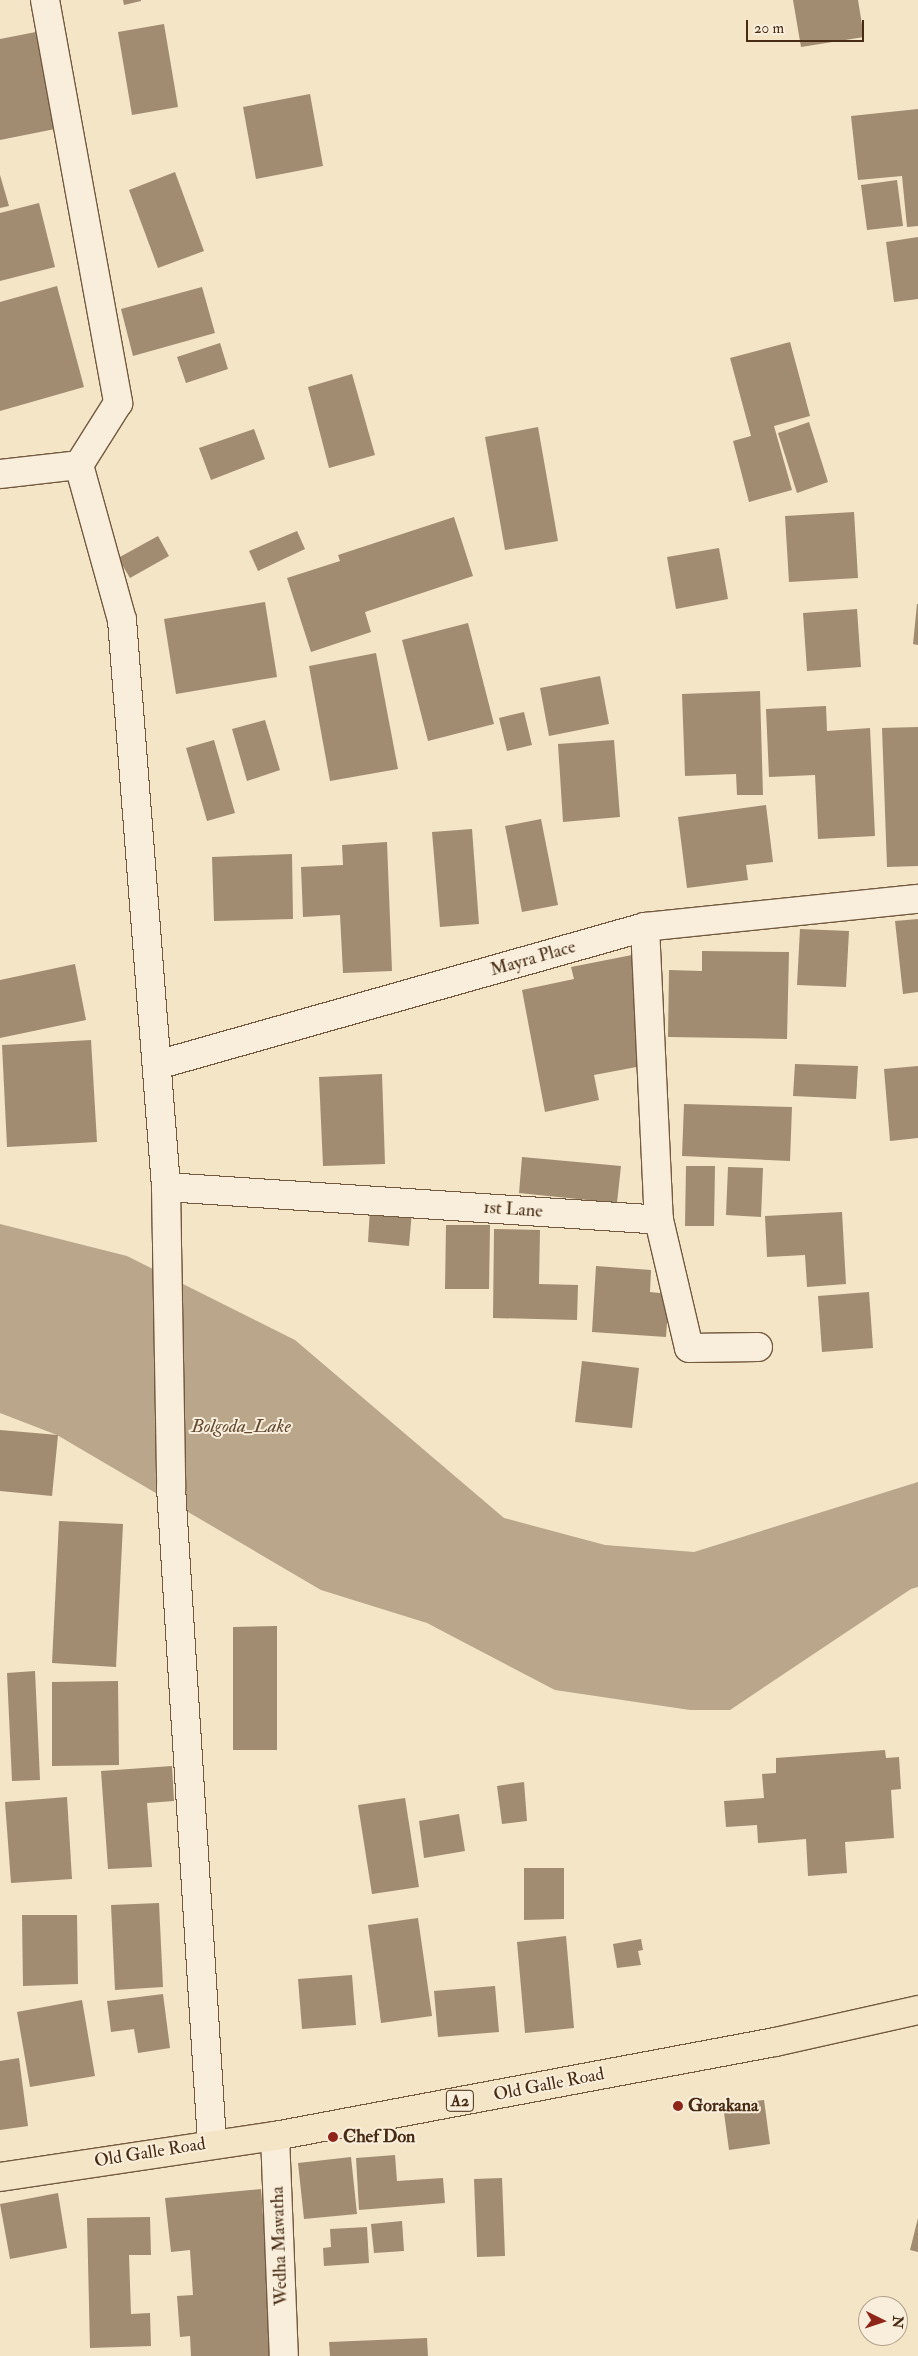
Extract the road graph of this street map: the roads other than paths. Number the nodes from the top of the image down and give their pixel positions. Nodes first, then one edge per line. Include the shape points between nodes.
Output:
1 (45, 0) edge
2 (79, 465) junction
3 (0, 474) edge
4 (918, 899) edge
5 (645, 927) junction
6 (157, 1066) junction
7 (166, 1196) junction
8 (659, 1220) junction
9 (758, 1347) dead end
10 (918, 2010) edge
11 (275, 2136) junction
12 (212, 2143) junction
13 (0, 2176) edge
14 (284, 2356) edge

1 - 2 street via 118,404
2 - 3 street
2 - 6 street via 122,620
4 - 5 street, Mayra Place
5 - 6 street, Mayra Place
5 - 8 street
6 - 7 street
7 - 8 street, 1st Lane
7 - 12 street via 171,1487
8 - 9 street via 689,1348
10 - 11 highway, Old Galle Road / A2 via 775,2042
11 - 12 highway, Old Galle Road / A2
11 - 14 street, Wedha Mawatha
12 - 13 highway, Old Galle Road / A2

